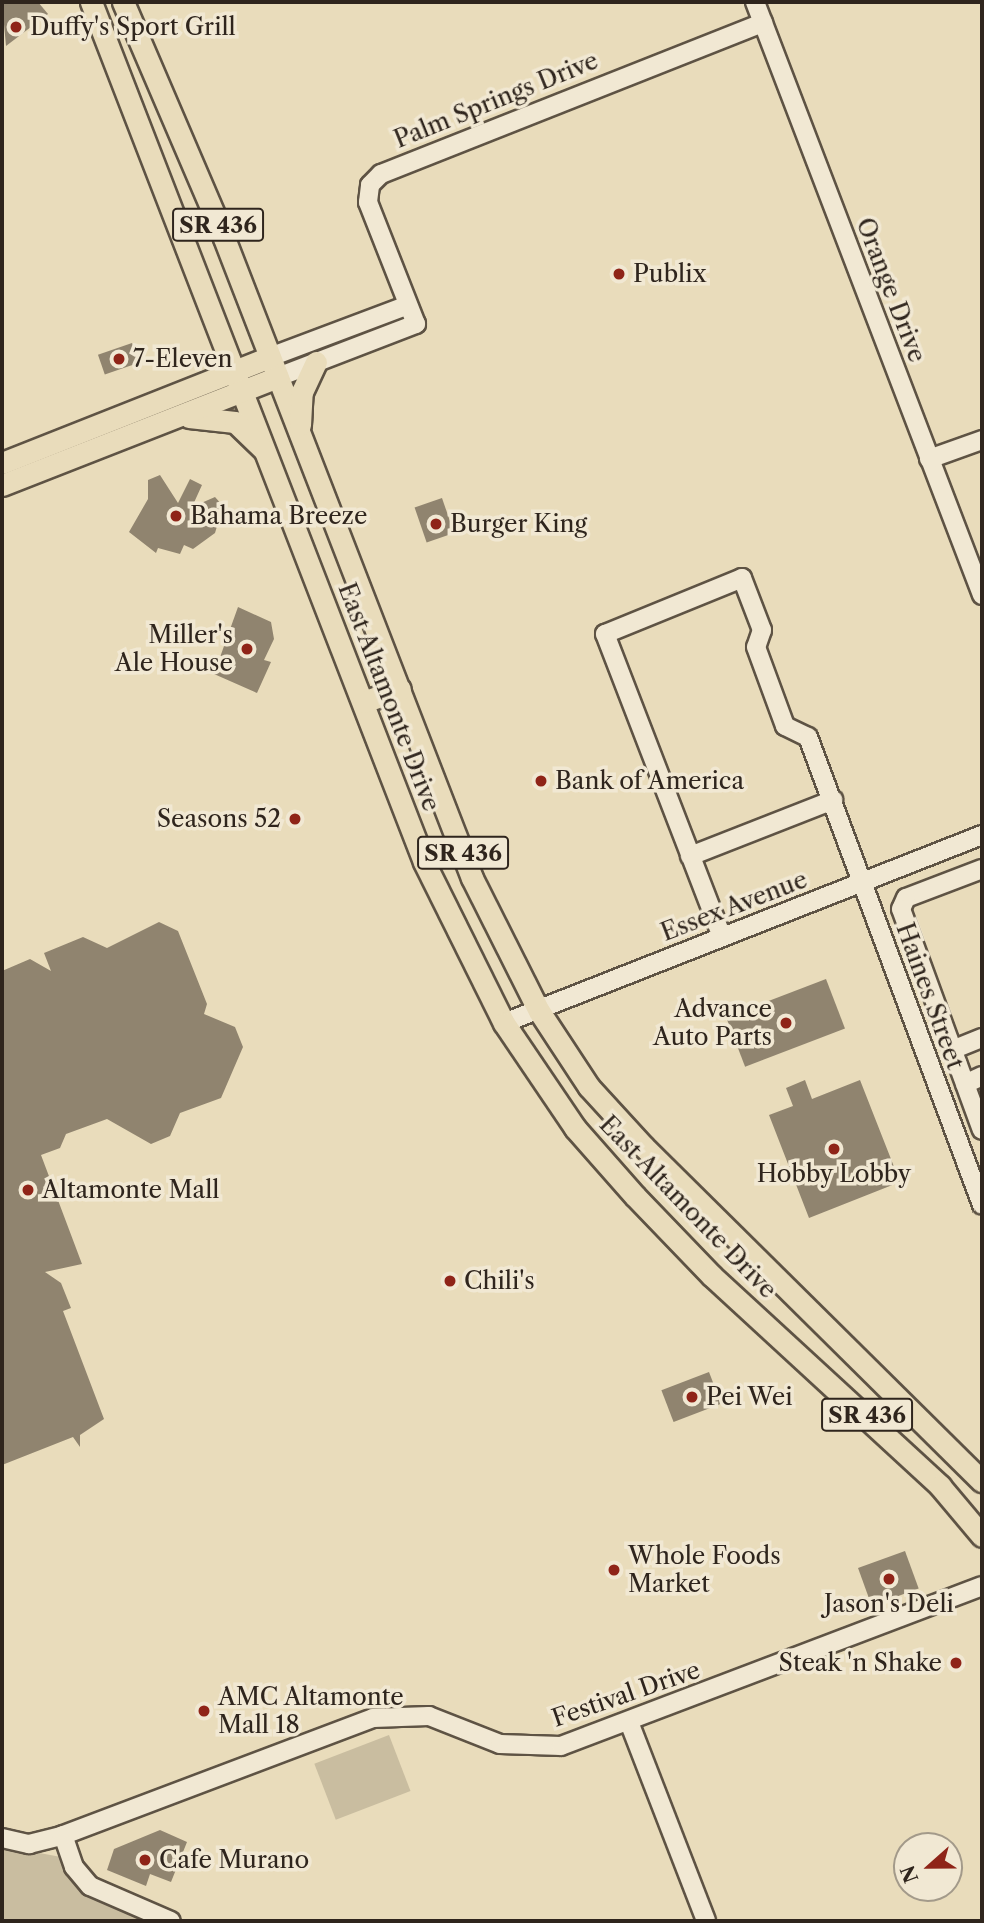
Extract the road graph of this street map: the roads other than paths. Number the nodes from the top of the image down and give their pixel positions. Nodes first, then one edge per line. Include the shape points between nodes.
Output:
1 (91, 2) edge
2 (123, 2) edge
3 (755, 2) edge
4 (763, 23) junction
5 (408, 305) junction
6 (270, 357) junction
7 (316, 362) junction
8 (278, 377) junction
9 (239, 381) junction
10 (172, 419) junction
11 (299, 431) junction
12 (982, 440) edge
13 (268, 454) junction
14 (929, 459) junction
15 (2, 463) edge
16 (2, 485) edge
17 (982, 595) edge
18 (400, 689) junction
19 (363, 702) junction
20 (833, 800) junction
21 (982, 835) edge
22 (690, 856) junction
23 (982, 869) edge
24 (864, 882) junction
25 (719, 929) junction
26 (539, 1011) junction
27 (504, 1023) junction
28 (982, 1038) edge
29 (952, 1050) junction
30 (982, 1076) edge
31 (965, 1084) junction
32 (982, 1130) edge
33 (982, 1205) edge
34 (982, 1482) edge
35 (982, 1536) edge
36 (982, 1586) edge
37 (629, 1722) junction
38 (63, 1835) junction
39 (2, 1838) edge
40 (170, 1921) edge
41 (706, 1921) edge

1 - 9 main road, East Altamonte Drive / SR 436
2 - 6 main road, SR 436
3 - 4 street, Orange Drive
4 - 5 street, Palm Springs Drive via 381,174 370,185 368,202
4 - 14 street, Orange Drive
5 - 6 street, Palm Springs Drive
5 - 7 street, Palm Springs Drive via 416,324
6 - 8 main road, SR 436
6 - 9 main road, Palm Springs Drive
7 - 8 street, Palm Springs Drive
7 - 11 main road via 302,392
8 - 9 main road, Palm Springs Drive
8 - 11 main road, SR 436
9 - 10 main road, Palm Springs Drive
9 - 13 main road, East Altamonte Drive / SR 436
9 - 15 main road, Palm Springs Drive
10 - 13 main road via 206,416 235,422
10 - 16 main road, Palm Springs Drive
11 - 18 main road, SR 436
12 - 14 street
13 - 19 main road, East Altamonte Drive / SR 436
14 - 17 street, Orange Drive
18 - 19 main road
18 - 26 main road, SR 436 via 472,878
19 - 27 main road, East Altamonte Drive / SR 436 via 424,862
20 - 22 street
20 - 22 street, Haines Street via 808,737 785,726 756,647 762,630 742,578 606,634
20 - 24 street, Haines Street
21 - 24 street, Essex Avenue
22 - 25 street
23 - 29 street via 906,898 901,909
24 - 25 street, Essex Avenue
24 - 33 street, Haines Street
25 - 26 street, Essex Avenue
26 - 27 street, Essex Avenue
26 - 34 main road, East Altamonte Drive / SR 436 via 589,1087 644,1147
27 - 35 main road, East Altamonte Drive / SR 436 via 575,1128 635,1196 712,1276 940,1486
28 - 29 street
29 - 31 street
30 - 31 street
31 - 32 street
36 - 37 street, Festival Drive
37 - 38 street, Festival Drive via 537,1749 500,1744 429,1716 373,1718
37 - 41 street
38 - 39 street, Festival Drive via 29,1844
38 - 40 street via 74,1867 90,1886

